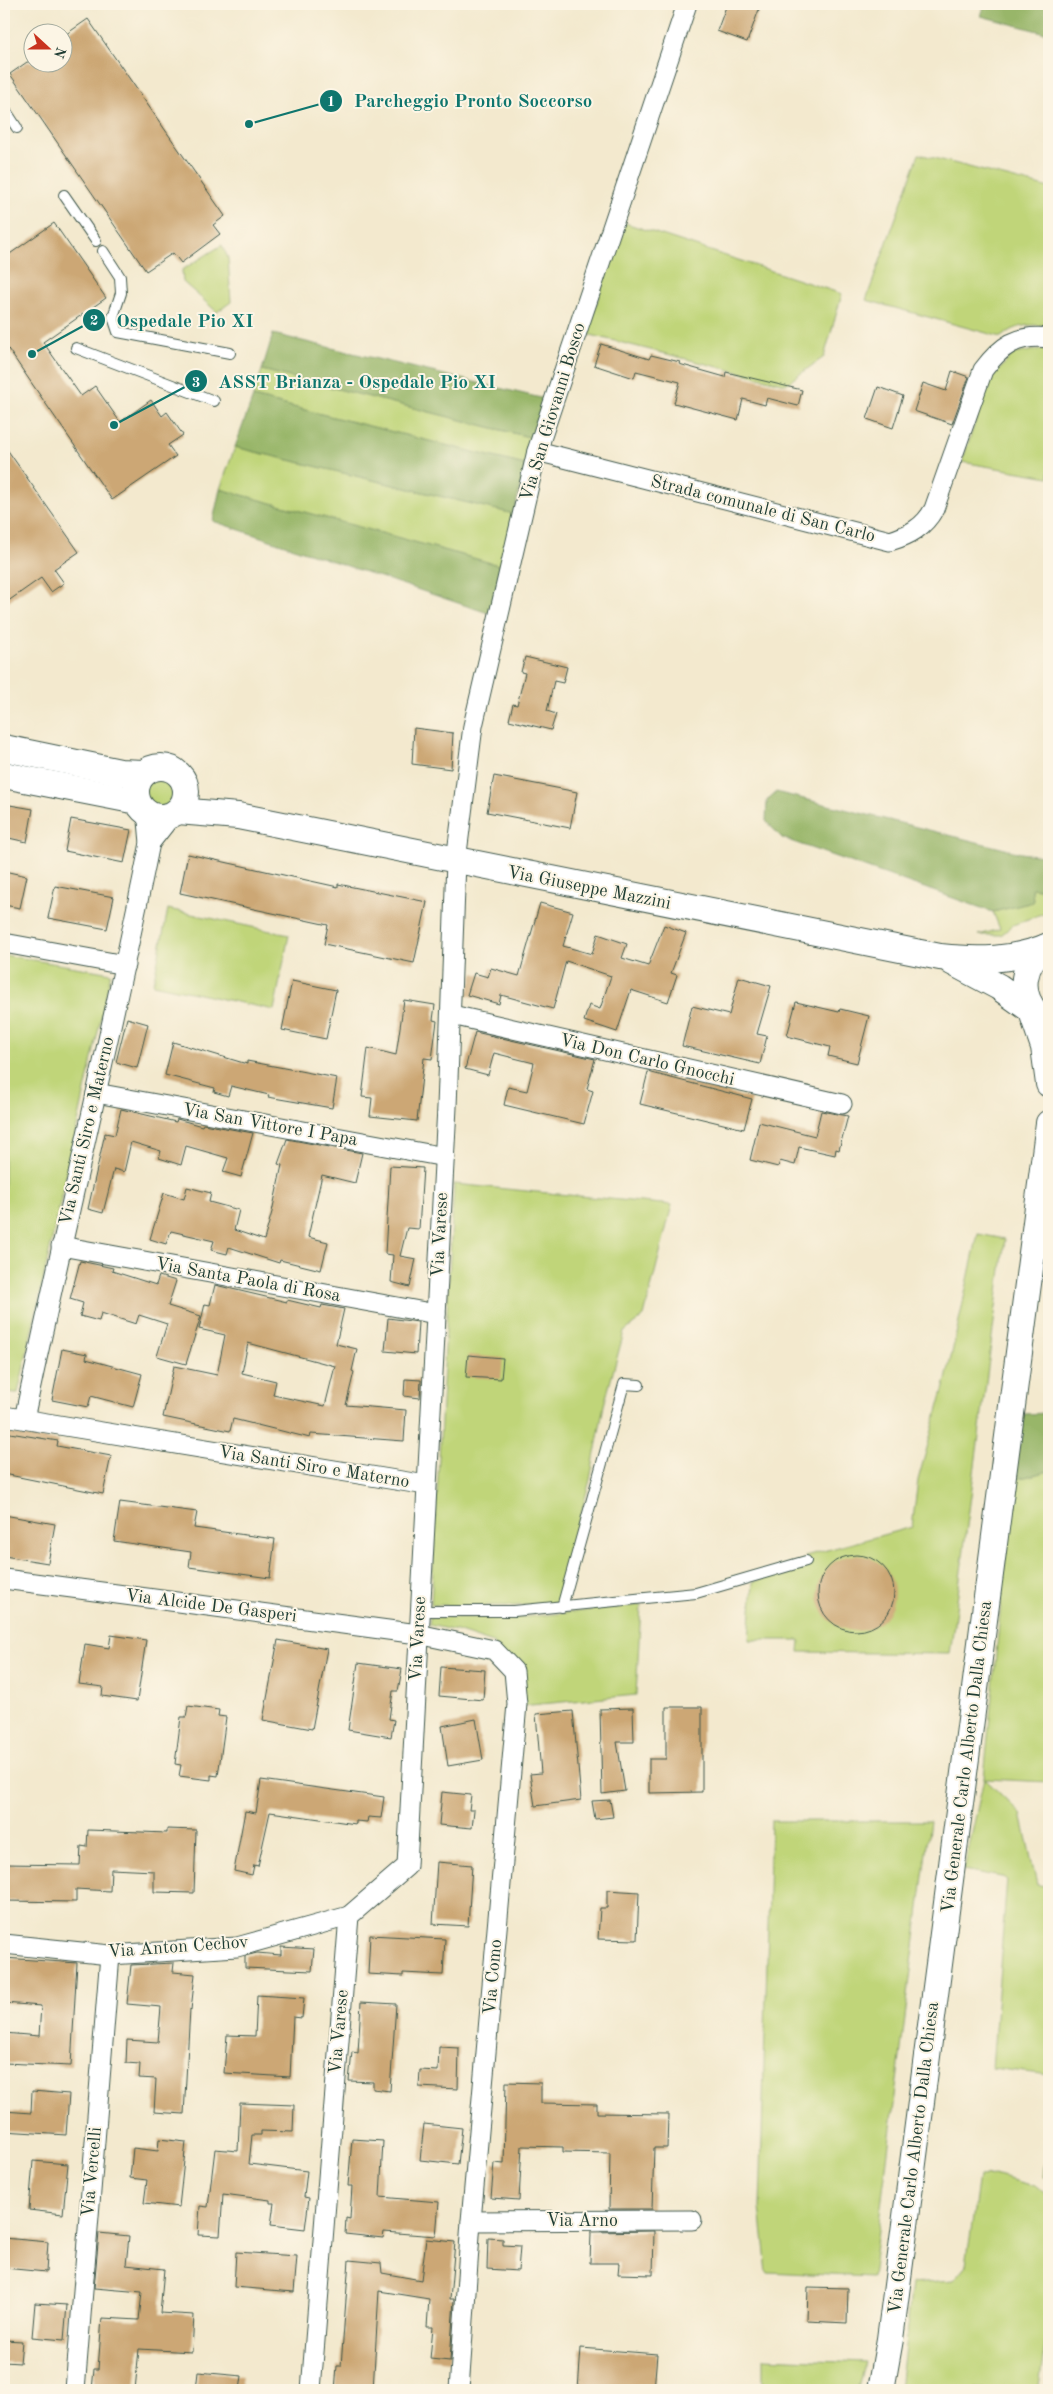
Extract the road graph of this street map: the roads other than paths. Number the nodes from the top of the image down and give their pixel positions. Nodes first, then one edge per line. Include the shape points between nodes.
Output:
1 (687, 4) edge
2 (4, 108) edge
3 (17, 128) dead end
4 (64, 195) dead end
5 (96, 242) dead end
6 (103, 252) dead end
7 (1049, 338) edge
8 (76, 348) dead end
9 (230, 353) dead end
10 (214, 401) dead end
11 (537, 451) junction
12 (4, 748) edge
13 (144, 773) junction
14 (4, 775) edge
15 (186, 784) junction
16 (140, 805) junction
17 (175, 813) junction
18 (238, 816) junction
19 (150, 843) junction
20 (456, 861) junction
21 (4, 942) edge
22 (1049, 946) edge
23 (940, 957) junction
24 (125, 965) junction
25 (1038, 1013) edge
26 (452, 1015) junction
27 (1049, 1084) edge
28 (96, 1093) junction
29 (842, 1104) dead end
30 (1049, 1123) edge
31 (445, 1157) junction
32 (61, 1246) junction
33 (436, 1314) junction
34 (639, 1385) dead end
35 (4, 1416) edge
36 (24, 1419) junction
37 (426, 1485) junction
38 (806, 1561) dead end
39 (4, 1579) edge
40 (562, 1607) junction
41 (419, 1611) junction
42 (418, 1634) junction
43 (349, 1916) junction
44 (4, 1944) edge
45 (110, 1955) junction
46 (692, 2220) dead end
47 (471, 2221) junction
48 (75, 2390) edge
49 (311, 2390) edge
50 (458, 2390) edge
51 (881, 2390) edge

1 - 11 street, Via San Giovanni Bosco
2 - 3 lane
4 - 5 lane
6 - 9 lane via 120,277 121,293 113,316 118,332
7 - 11 street, Strada comunale di San Carlo via 1016,340 997,351 982,370 934,509 917,530 890,541
8 - 10 lane
11 - 20 street, Via San Giovanni Bosco via 473,726
12 - 13 street via 120,772
13 - 15 street via 154,768 173,769
13 - 16 street via 136,791
14 - 16 street
15 - 17 street via 186,796
15 - 18 street, Via Giuseppe Mazzini
16 - 17 street via 156,816
16 - 19 street, Via Santi Siro e Materno via 148,821
17 - 18 street, Via Giuseppe Mazzini
17 - 19 street, Via Santi Siro e Materno
18 - 20 street, Via Giuseppe Mazzini
19 - 24 street, Via Santi Siro e Materno
20 - 23 street, Via Giuseppe Mazzini
20 - 26 street, Via Varese
21 - 24 street
22 - 23 street, Via Giuseppe Mazzini via 1002,959
22 - 25 street via 1035,956 1027,968 1024,983
23 - 25 street, Via Giuseppe Mazzini via 977,973
24 - 28 street, Via Santi Siro e Materno
25 - 27 street
26 - 29 street, Via Don Carlo Gnocchi
26 - 31 street, Via Varese
28 - 31 street, Via San Vittore I Papa
28 - 32 street, Via Santi Siro e Materno
30 - 51 street, Via Generale Carlo Alberto Dalla Chiesa
31 - 33 street, Via Varese
32 - 33 street, Via Santa Paola di Rosa
32 - 36 street, Via Santi Siro e Materno
33 - 37 street, Via Varese
34 - 40 lane via 624,1384
35 - 36 street, Via Santi Siro e Materno
36 - 37 street, Via Santi Siro e Materno
37 - 41 street, Via Varese
38 - 40 lane via 696,1593
39 - 42 street, Via Alcide De Gasperi
40 - 41 lane via 514,1611
41 - 42 street, Via Varese
42 - 43 street, Via Varese via 407,1866
42 - 47 street, Via Como via 494,1650 514,1672 517,1704
43 - 45 street, Via Anton Cechov via 236,1947
43 - 49 street, Via Varese
44 - 45 street, Via Anton Cechov
45 - 48 street, Via Vercelli
46 - 47 street, Via Arno
47 - 50 street, Via Como

